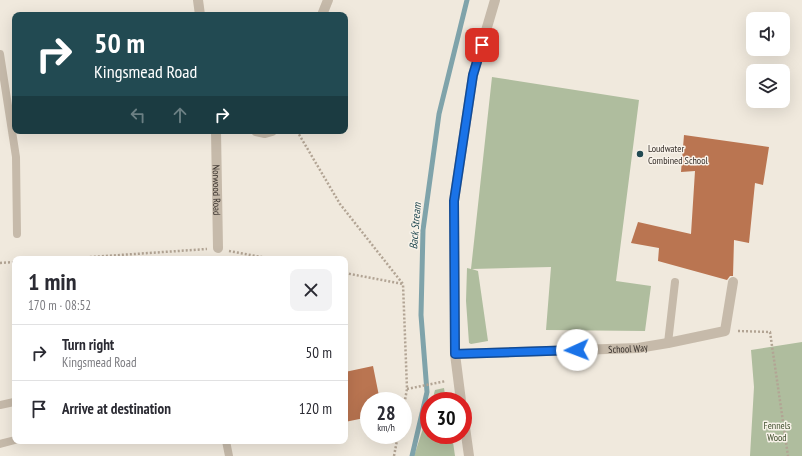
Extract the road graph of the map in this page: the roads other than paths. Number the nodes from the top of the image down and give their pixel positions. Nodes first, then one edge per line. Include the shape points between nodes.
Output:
1 (198, 0) edge
2 (328, 0) edge
3 (495, 0) edge
4 (200, 12) edge
5 (323, 12) edge
6 (0, 54) edge
7 (12, 131) edge
8 (12, 134) edge
9 (216, 134) edge
10 (17, 234) dead end
11 (218, 248) road end
12 (675, 282) dead end
13 (733, 282) dead end
14 (668, 343) junction
15 (455, 354) junction
16 (460, 392) edge
17 (12, 402) edge
18 (0, 405) edge
19 (12, 441) edge
20 (0, 444) edge
21 (227, 444) edge
22 (467, 444) edge
23 (229, 456) edge
24 (469, 456) edge

1 - 4 street
2 - 5 street
3 - 15 street via 473,75 454,201
6 - 7 lane
8 - 10 lane via 16,157
9 - 11 street, Norwood Road
12 - 14 lane
13 - 14 street, School Way via 725,330
14 - 15 street, School Way via 638,348
15 - 16 street
17 - 18 lane
19 - 20 lane
21 - 23 lane
22 - 24 street

